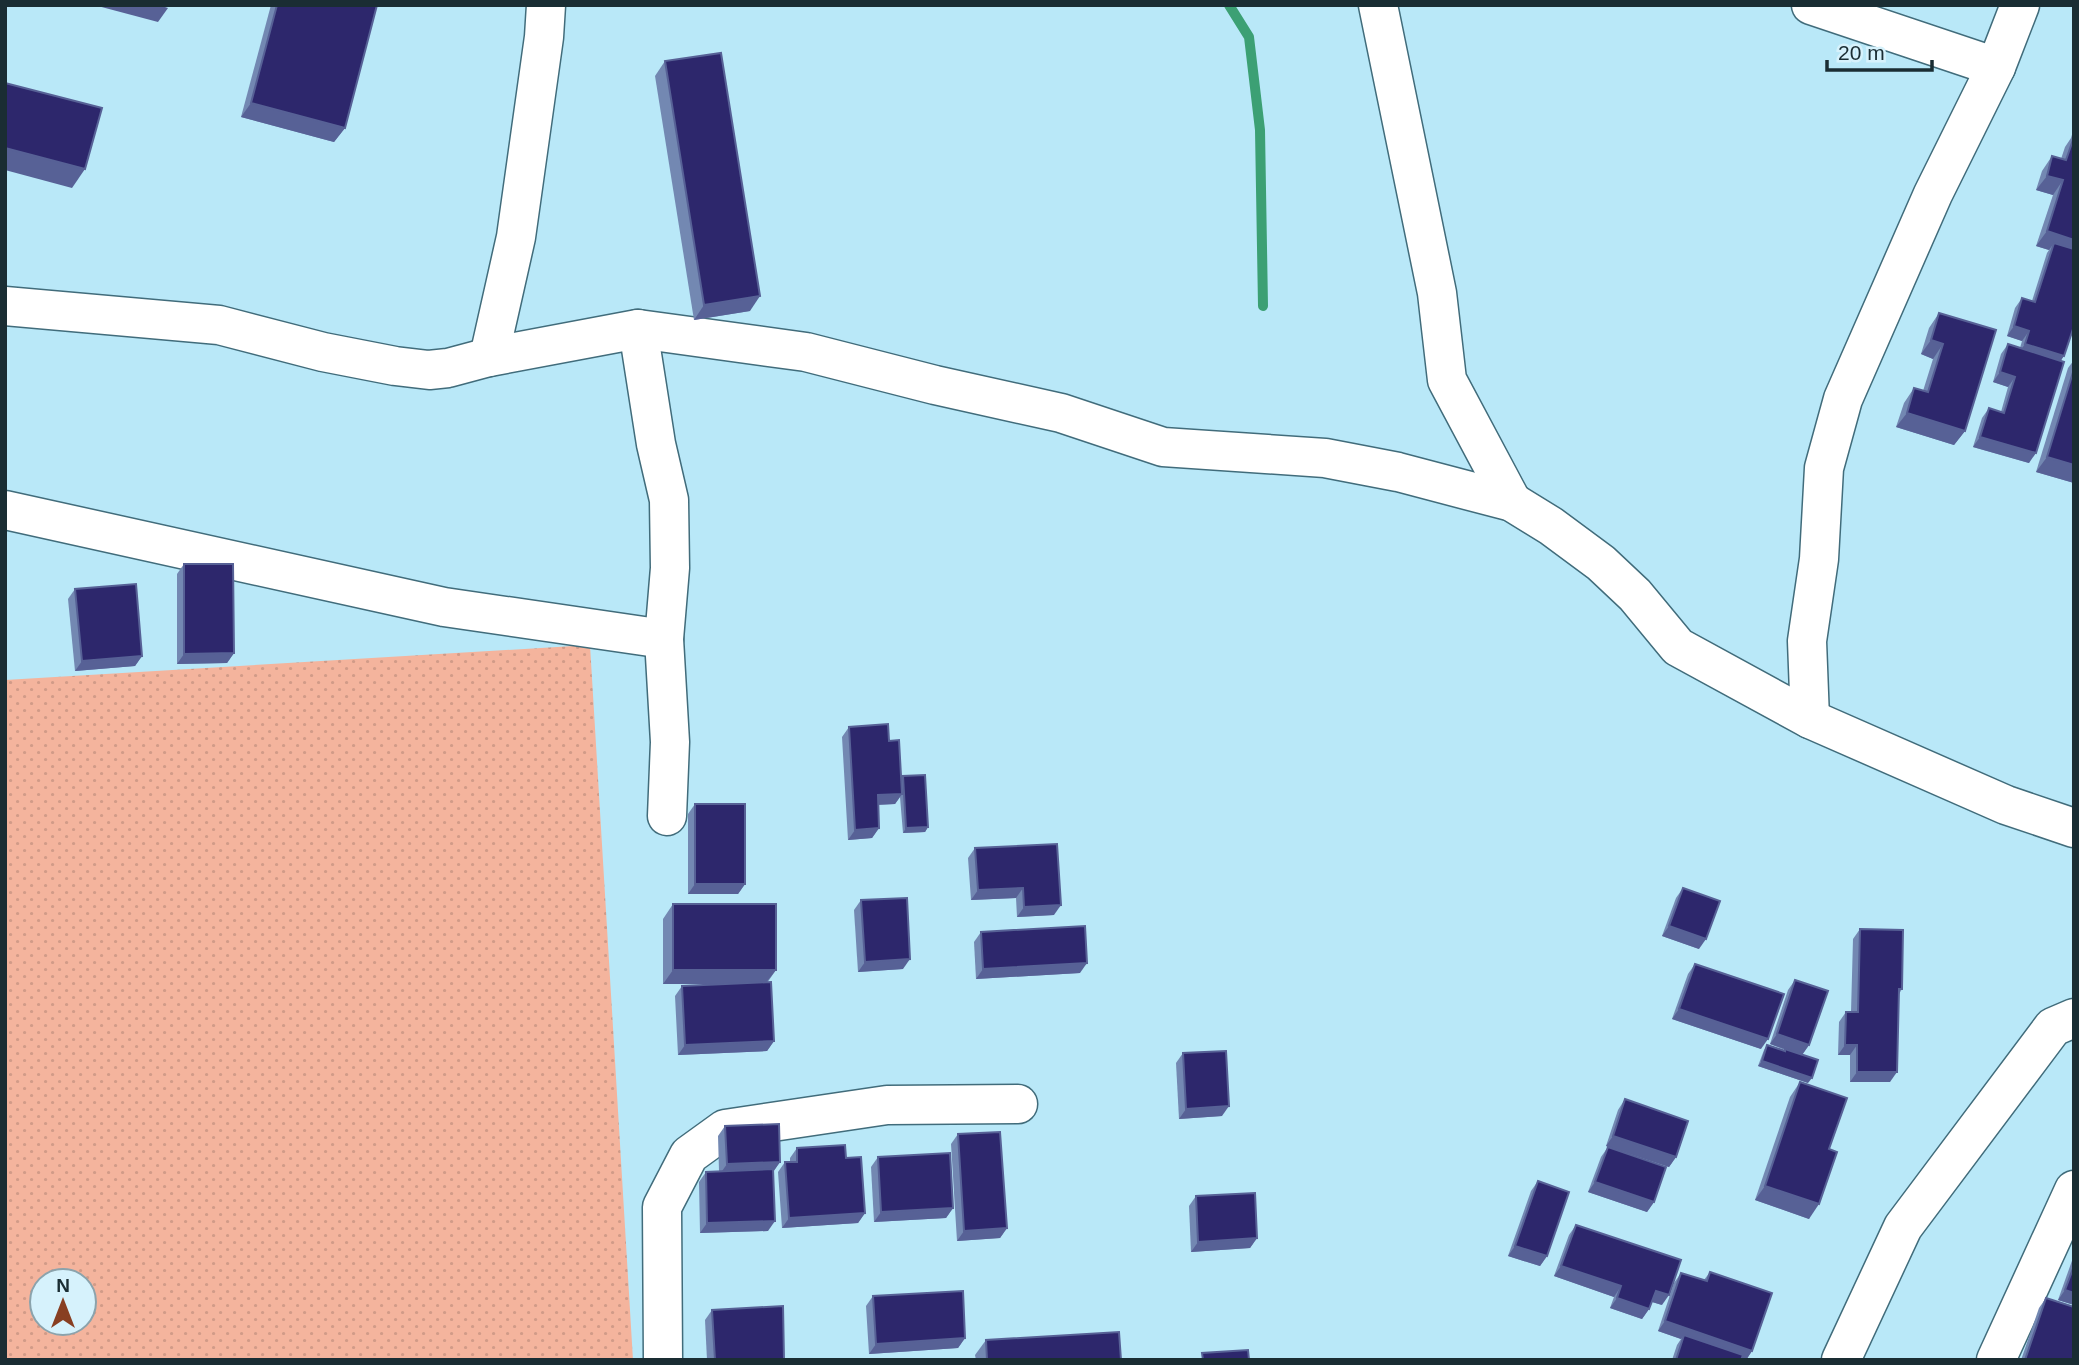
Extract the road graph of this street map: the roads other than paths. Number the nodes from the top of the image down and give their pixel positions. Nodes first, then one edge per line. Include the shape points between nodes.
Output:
1 (546, 5) edge
2 (1378, 5) edge
3 (1811, 5) edge
4 (2020, 5) edge
5 (1996, 67) junction
6 (5, 306) edge
7 (638, 329) junction
8 (489, 357) junction
9 (1512, 502) junction
10 (5, 510) edge
11 (664, 639) junction
12 (1810, 719) junction
13 (667, 817) dead end
14 (2074, 828) edge
15 (2074, 1017) edge
16 (1018, 1104) dead end
17 (2074, 1190) edge
18 (663, 1360) edge
19 (1841, 1360) edge
20 (1996, 1360) edge

1 - 8 street via 516,237
2 - 9 street via 1437,293 1447,380
3 - 5 street
4 - 5 street
5 - 12 street via 1933,194 1843,399 1824,468 1819,559 1807,641
6 - 8 street via 219,325 323,352 418,369 448,369
7 - 8 street
7 - 9 street via 806,352 1061,413 1163,447 1325,458
7 - 11 street via 669,500
9 - 12 street via 1601,563 1678,647
10 - 11 street via 443,607
11 - 13 street via 670,742
12 - 14 street via 2006,805
15 - 19 street via 2053,1027 1903,1227
16 - 18 street via 887,1105 725,1129 689,1155 662,1207
17 - 20 street

